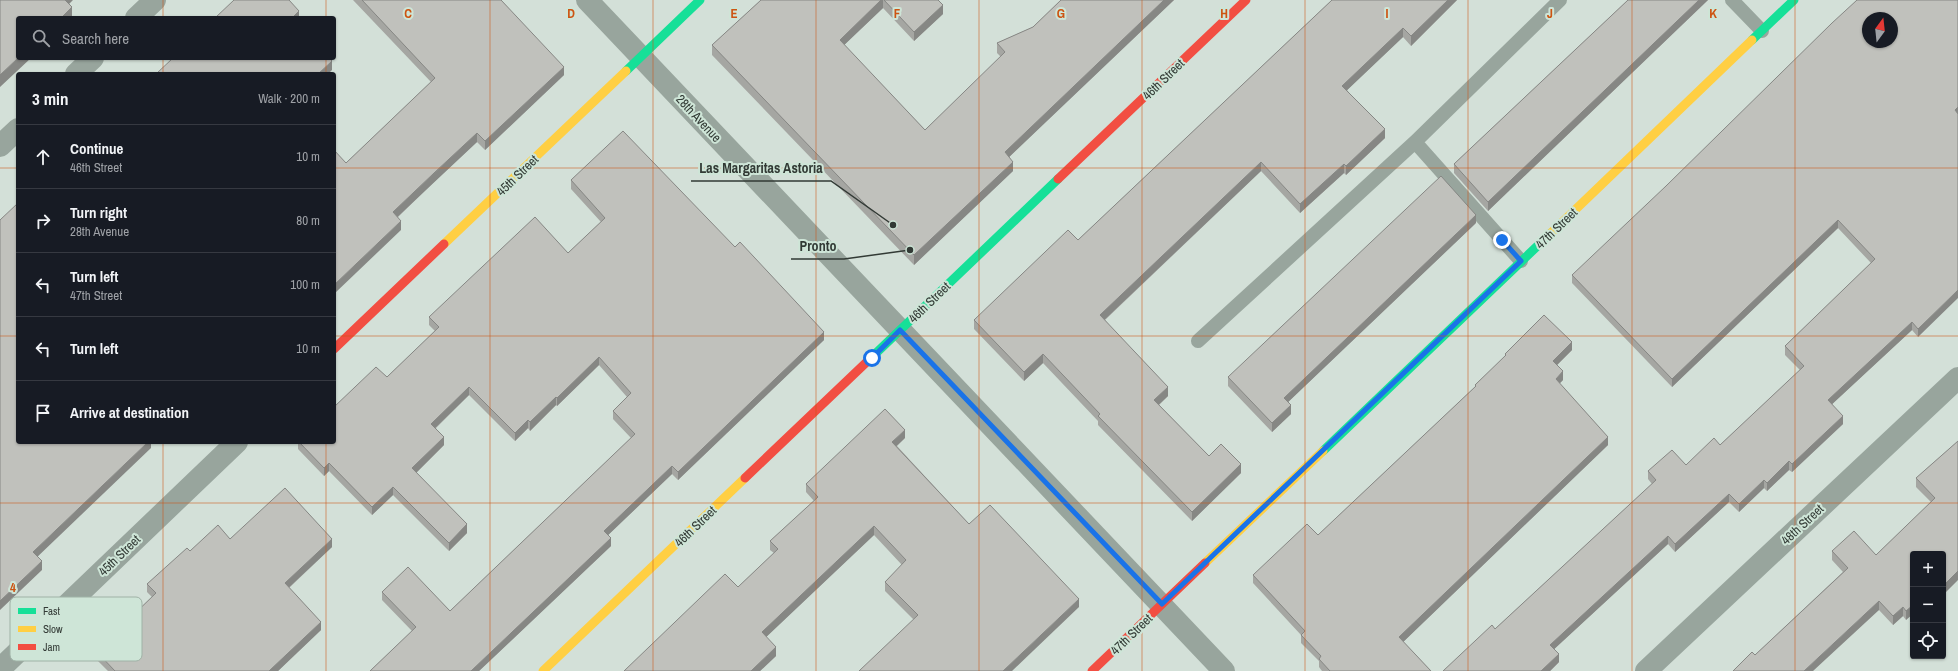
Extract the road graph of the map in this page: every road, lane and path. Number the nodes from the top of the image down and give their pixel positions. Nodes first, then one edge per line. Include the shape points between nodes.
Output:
1 (155, 0) edge
2 (587, 0) edge
3 (700, 0) edge
4 (1246, 0) edge
5 (1560, 0) edge
6 (1732, 0) edge
7 (1794, 0) edge
8 (138, 16) edge
9 (1762, 31) junction
10 (641, 57) junction
11 (91, 60) edge
12 (78, 72) edge
13 (16, 131) edge
14 (1415, 142) junction
15 (0, 146) edge
16 (1521, 261) junction
17 (900, 330) junction
18 (1198, 341) dead end
19 (336, 347) edge
20 (1958, 378) edge
21 (235, 444) edge
22 (75, 597) edge
23 (1162, 604) junction
24 (10, 659) edge
25 (0, 669) edge
26 (543, 671) edge
27 (1092, 671) edge
28 (1224, 671) edge
29 (1646, 671) edge

1 - 8 street
2 - 10 street, 28th Avenue
3 - 10 street, 45th Street
4 - 17 street, 46th Street
5 - 14 lane
6 - 9 lane
7 - 9 street, 47th Street
9 - 16 street, 47th Street
10 - 17 street, 28th Avenue
10 - 19 street, 45th Street
11 - 12 street
13 - 15 street
14 - 16 lane
14 - 18 lane
16 - 23 street, 47th Street
17 - 23 street, 28th Avenue
17 - 26 street, 46th Street
20 - 29 street, 48th Street
21 - 22 street, 45th Street
23 - 27 street, 47th Street
23 - 28 street, 28th Avenue
24 - 25 street, 45th Street

